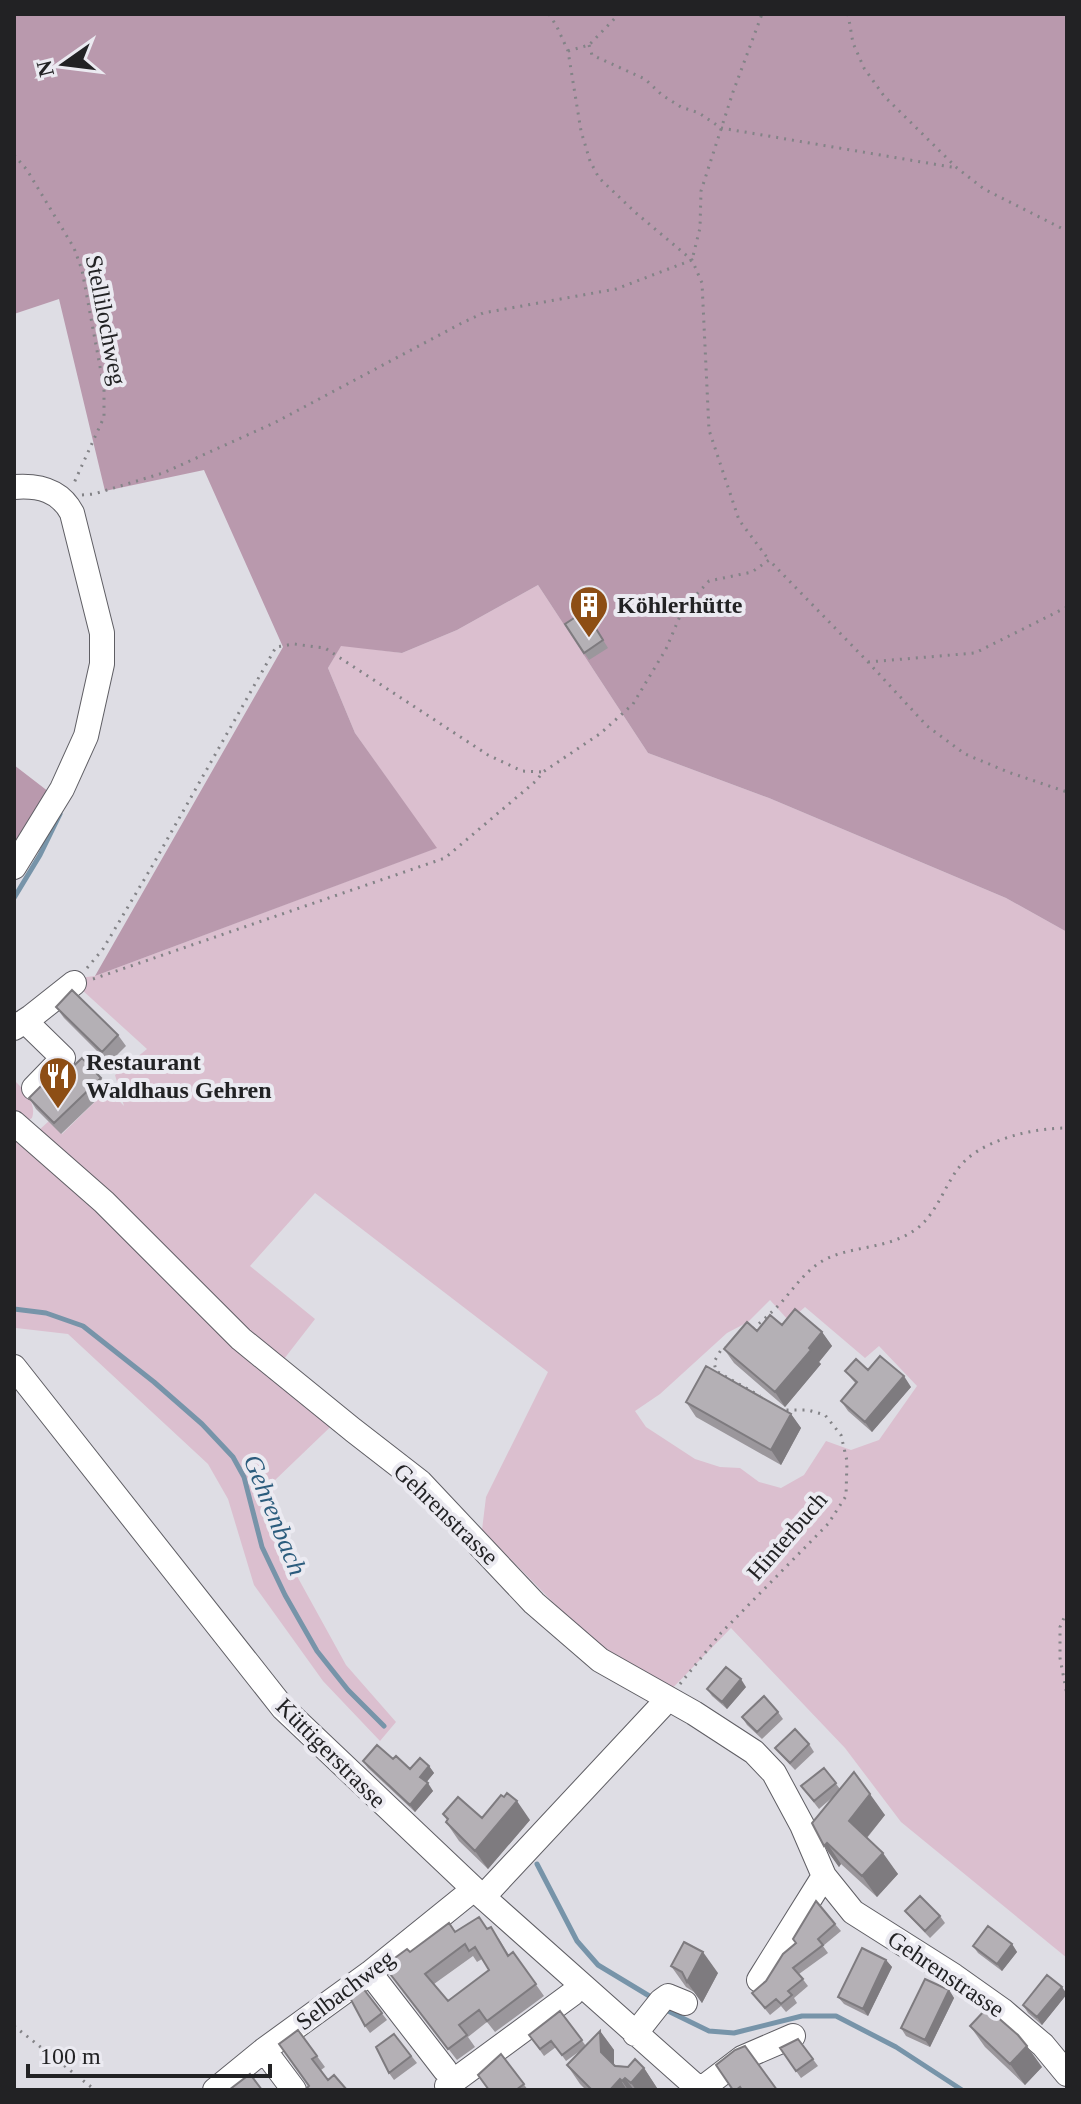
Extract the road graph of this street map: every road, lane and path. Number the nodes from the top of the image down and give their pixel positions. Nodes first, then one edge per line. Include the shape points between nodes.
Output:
1 (549, 14) edge
2 (619, 14) edge
3 (762, 14) edge
4 (848, 14) edge
5 (589, 45) junction
6 (568, 51) junction
7 (721, 128) junction
8 (14, 155) edge
9 (957, 168) junction
10 (1067, 231) edge
11 (692, 260) junction
12 (14, 487) edge
13 (66, 502) junction
14 (769, 560) junction
15 (1067, 607) edge
16 (868, 662) junction
17 (543, 772) junction
18 (1067, 792) edge
19 (14, 867) edge
20 (74, 983) junction
21 (20, 1024) edge
22 (34, 1088) edge
23 (14, 1123) edge
24 (1067, 1128) edge
25 (743, 1336) edge
26 (732, 1343) edge
27 (14, 1367) edge
28 (771, 1403) edge
29 (785, 1411) edge
30 (1067, 1611) edge
31 (1067, 1695) edge
32 (668, 1699) junction
33 (824, 1876) junction
34 (478, 1893) junction
35 (370, 1973) junction
36 (759, 1980) dead end
37 (580, 1985) junction
38 (685, 2003) edge
39 (14, 2026) edge
40 (635, 2034) junction
41 (793, 2036) dead end
42 (264, 2050) junction
43 (1067, 2074) edge
44 (688, 2086) edge
45 (95, 2090) edge
46 (215, 2090) edge
47 (294, 2090) edge

1 - 6 path
2 - 5 path
3 - 7 path
4 - 9 path via 864,68 884,96
5 - 6 path
5 - 7 path via 592,55 645,79 662,95
6 - 11 path via 581,131 599,178
7 - 9 path
7 - 11 path via 701,191
8 - 13 path, Stellilochweg via 74,248 104,388 104,417
9 - 10 path via 984,189
11 - 13 path via 616,289 483,313 274,423 163,473
11 - 14 path via 702,283 709,430 739,520
12 - 13 street via 47,490
13 - 19 street via 102,633 102,664 86,736 62,789
14 - 16 path
14 - 17 path via 752,572 709,581 683,609 633,704
15 - 16 path via 975,653
16 - 18 path via 927,726 965,754
17 - 20 path via 445,858
17 - 20 path via 522,771 488,755 325,648 276,647 103,949
20 - 21 street
21 - 22 street via 63,1058
23 - 32 street, Gehrenstrasse via 104,1202 241,1339 420,1482 534,1603 600,1660
24 - 25 path via 1005,1137 974,1152 920,1226 897,1240 829,1258 807,1272
26 - 28 path via 714,1362 716,1371
27 - 34 street, Küttigerstrasse via 283,1708
29 - 32 path, Hinterbuch via 825,1415 841,1435 846,1496 828,1524 721,1633
30 - 31 path via 1060,1627
32 - 33 street, Gehrenstrasse via 754,1752 774,1773
32 - 34 street, Selbachweg
33 - 36 street
33 - 43 street, Gehrenstrasse via 853,1912 1002,2010
34 - 35 street, Selbachweg
34 - 37 street, Küttigerstrasse
35 - 37 street via 446,2078
35 - 42 street, Selbachweg
37 - 40 street, Küttigerstrasse
38 - 40 street via 668,1996
39 - 45 path
40 - 44 street, Küttigerstrasse
41 - 44 street
42 - 46 street, Selbachweg
42 - 47 street

